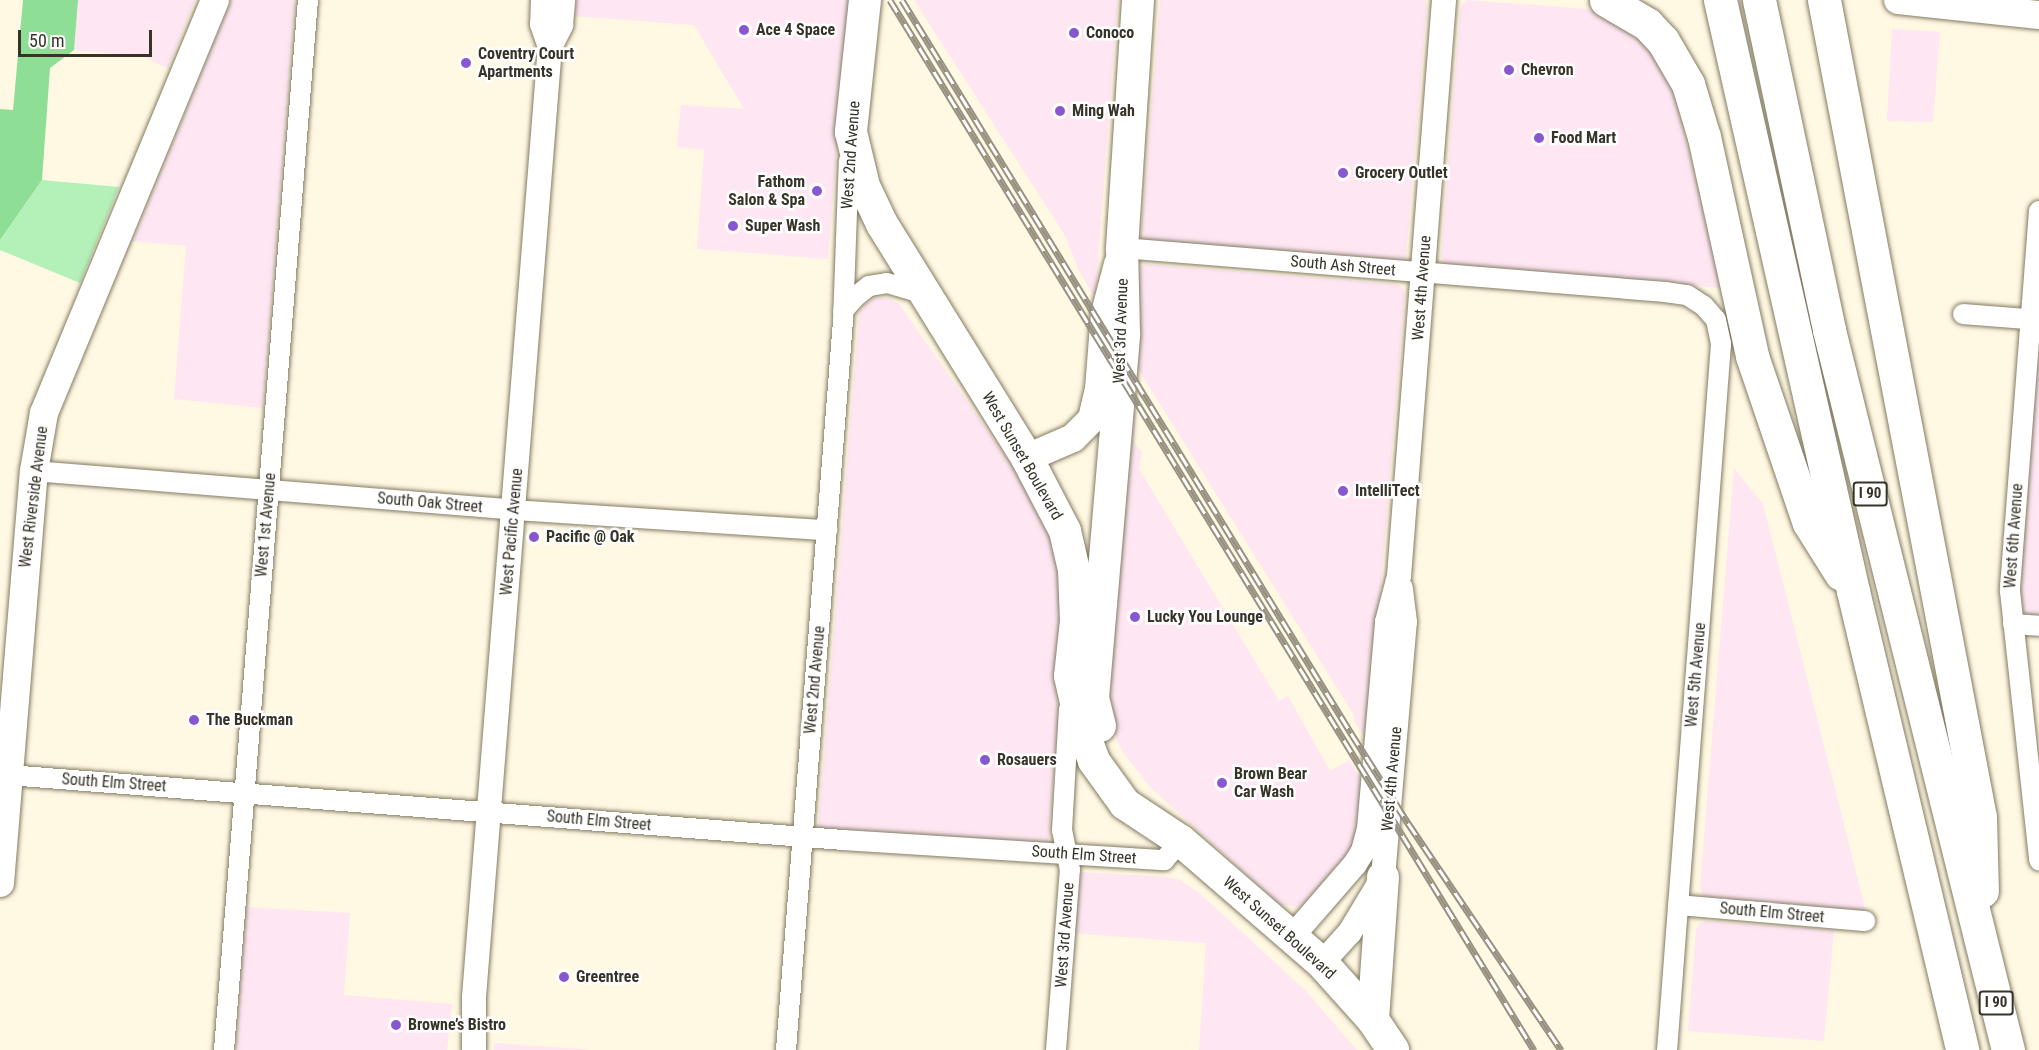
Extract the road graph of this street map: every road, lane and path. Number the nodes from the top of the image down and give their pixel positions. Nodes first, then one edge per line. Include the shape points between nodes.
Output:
1 (215, 0) edge
2 (308, 0) edge
3 (543, 0) edge
4 (563, 0) edge
5 (865, 0) edge
6 (1138, 0) edge
7 (1444, 0) edge
8 (1606, 0) edge
9 (1720, 0) edge
10 (1824, 0) edge
11 (1898, 0) edge
12 (1762, 15) edge
13 (2039, 15) edge
14 (550, 46) junction
15 (851, 132) junction
16 (2039, 211) edge
17 (1122, 248) junction
18 (1423, 272) junction
19 (925, 294) junction
20 (1704, 306) joint
21 (843, 311) junction
22 (1963, 314) dead end
23 (2034, 320) edge
24 (1027, 458) junction
25 (33, 471) junction
26 (269, 489) junction
27 (514, 510) junction
28 (827, 530) junction
29 (1399, 576) junction
30 (1853, 591) junction
31 (2013, 624) junction
32 (2039, 626) edge
33 (1097, 661) joint
34 (1071, 676) junction
35 (8, 775) junction
36 (244, 793) junction
37 (488, 812) junction
38 (802, 837) junction
39 (1181, 841) junction
40 (1067, 854) junction
41 (2039, 860) edge
42 (1383, 877) junction
43 (0, 883) edge
44 (1678, 905) junction
45 (1865, 921) dead end
46 (1292, 938) junction
47 (1984, 956) junction
48 (1322, 963) junction
49 (472, 1017) junction
50 (1373, 1020) junction
51 (225, 1050) edge
52 (463, 1050) edge
53 (474, 1050) edge
54 (786, 1050) edge
55 (1056, 1050) edge
56 (1393, 1050) edge
57 (1667, 1050) edge
58 (1962, 1050) edge
59 (2008, 1050) edge

1 - 25 main road, West Riverside Avenue via 44,413
2 - 26 street, West 1st Avenue
3 - 14 street, West Pacific Avenue via 542,24
4 - 14 street, West Pacific Avenue via 561,25
5 - 15 main road, West 2nd Avenue
6 - 17 main road, West 3rd Avenue
7 - 18 street, West 4th Avenue
8 - 30 highway via 1647,24 1663,41 1688,84 1704,137 1752,356 1809,523
9 - 30 highway, I 90
10 - 47 highway via 1980,817
11 - 13 main road
12 - 47 highway, I 90 via 1829,330
14 - 27 street, West Pacific Avenue
15 - 19 main road, West Sunset Boulevard via 864,186 882,224
15 - 21 street, West 2nd Avenue
16 - 23 street, West 6th Avenue
17 - 18 street, South Ash Street
17 - 24 main road via 1104,313 1099,389 1092,419 1073,438
17 - 33 main road, West 3rd Avenue via 1124,333
18 - 20 street, South Ash Street via 1665,292 1687,295
18 - 29 street, West 4th Avenue
19 - 21 street via 887,283 869,286
19 - 24 main road, West Sunset Boulevard
20 - 44 street, West 5th Avenue via 1716,320 1721,344
21 - 28 street, West 2nd Avenue
22 - 23 street
23 - 31 street, West 6th Avenue via 2010,577
24 - 34 main road, West Sunset Boulevard via 1065,531 1074,570 1076,621
25 - 26 street, South Oak Street
25 - 35 main road, West Riverside Avenue
26 - 27 street, South Oak Street
26 - 36 street, West 1st Avenue
27 - 28 street, South Oak Street
27 - 37 street, West Pacific Avenue
28 - 38 street, West 2nd Avenue
29 - 42 street, West 4th Avenue via 1405,622
29 - 46 street, West 4th Avenue via 1387,622 1366,842 1355,864
30 - 58 highway, I 90
31 - 32 street
31 - 41 street, West 6th Avenue
33 - 39 main road, West Sunset Boulevard via 1093,698 1113,758
34 - 39 main road, West Sunset Boulevard via 1081,725 1094,760 1125,804
34 - 40 street, West 3rd Avenue via 1062,830
35 - 36 street, South Elm Street
35 - 43 main road, West Riverside Avenue
36 - 37 street, South Elm Street
36 - 51 street, West 1st Avenue
37 - 38 street, South Elm Street
37 - 49 street, West Pacific Avenue
38 - 40 street, South Elm Street
38 - 54 street, West 2nd Avenue
39 - 40 street, South Elm Street via 1164,860
39 - 46 main road, West Sunset Boulevard
40 - 55 street, West 3rd Avenue via 1070,870
42 - 48 street, West 4th Avenue via 1350,932
42 - 50 main road
44 - 45 street, South Elm Street
44 - 57 street, West 5th Avenue
46 - 48 main road, West Sunset Boulevard
47 - 59 highway, I 90
48 - 50 main road, West Sunset Boulevard
49 - 52 street, West Pacific Avenue
49 - 53 street, West Pacific Avenue
50 - 56 main road, West Sunset Boulevard

